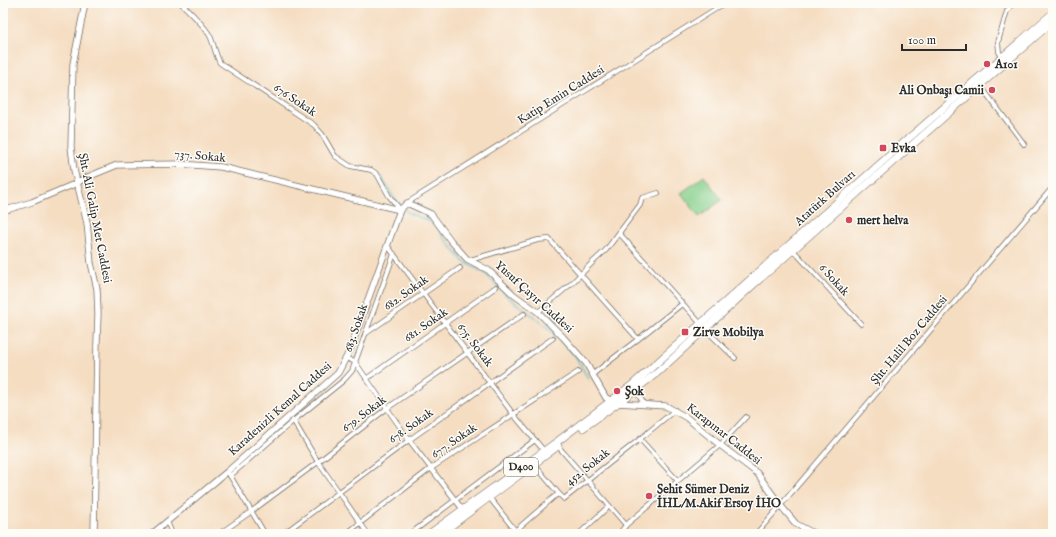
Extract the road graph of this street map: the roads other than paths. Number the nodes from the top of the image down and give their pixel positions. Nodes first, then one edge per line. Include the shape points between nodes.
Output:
1 (85, 3) edge
2 (181, 3) edge
3 (725, 3) edge
4 (1013, 3) edge
5 (1053, 13) edge
6 (1053, 21) edge
7 (1004, 60) junction
8 (980, 85) junction
9 (1024, 144) dead end
10 (77, 183) junction
11 (1053, 187) edge
12 (658, 193) dead end
13 (403, 207) junction
14 (3, 211) edge
15 (619, 233) junction
16 (387, 245) junction
17 (793, 250) junction
18 (394, 254) junction
19 (470, 260) junction
20 (460, 268) dead end
21 (581, 274) junction
22 (496, 287) dead end
23 (424, 293) junction
24 (682, 304) junction
25 (538, 312) junction
26 (524, 314) dead end
27 (446, 323) junction
28 (861, 324) dead end
29 (703, 326) junction
30 (364, 334) junction
31 (554, 338) dead end
32 (638, 340) junction
33 (468, 353) junction
34 (346, 358) junction
35 (735, 358) dead end
36 (355, 362) junction
37 (578, 372) dead end
38 (593, 374) junction
39 (366, 379) junction
40 (491, 383) junction
41 (634, 387) junction
42 (615, 402) junction
43 (644, 404) junction
44 (386, 409) junction
45 (675, 410) junction
46 (513, 414) junction
47 (746, 416) dead end
48 (292, 419) junction
49 (640, 439) junction
50 (409, 440) junction
51 (535, 440) junction
52 (556, 444) junction
53 (720, 445) junction
54 (545, 453) junction
55 (318, 462) junction
56 (534, 464) junction
57 (430, 469) junction
58 (229, 474) junction
59 (588, 481) junction
60 (678, 481) junction
61 (338, 492) junction
62 (559, 494) junction
63 (489, 497) junction
64 (455, 500) junction
65 (609, 506) junction
66 (780, 506) junction
67 (252, 512) junction
68 (464, 512) junction
69 (167, 522) junction
70 (361, 523) junction
71 (626, 525) junction
72 (517, 532) edge
73 (444, 533) edge
74 (94, 534) edge
75 (152, 534) edge
76 (172, 534) edge
77 (219, 534) edge
78 (265, 534) edge
79 (284, 534) edge
80 (346, 534) edge
81 (368, 534) edge
82 (410, 534) edge
83 (429, 534) edge
84 (579, 534) edge
85 (619, 534) edge
86 (756, 534) edge
87 (815, 534) edge

1 - 10 street, Şht. Ali Galip Met Caddesi via 73,64 71,147
2 - 13 street, 676 Sokak via 210,36 220,63 314,125 335,156 350,166 371,170 377,174 389,196
3 - 13 street, Katip Emin Caddesi
4 - 7 street via 1007,11 998,42 999,52
5 - 7 main road, Atatürk Bulvarı / D400
6 - 7 main road, Atatürk Bulvarı / D400
7 - 8 main road, Atatürk Bulvarı / D400
7 - 29 main road, Atatürk Bulvarı / D400 via 873,170
8 - 9 street
8 - 17 main road, Atatürk Bulvarı / D400
10 - 13 street, 737. Sokak via 118,165 179,164 221,167
10 - 14 street, 737. Sokak
10 - 74 street, Şht. Ali Galip Met Caddesi via 87,223 91,263 97,289
11 - 66 street, Şht. Halil Boz Caddesi
12 - 15 street via 642,198 640,205
13 - 16 street, Karadenizli Kemal Caddesi
13 - 19 street, Yusuf Çayır Caddesi via 431,214 451,241
15 - 21 street via 606,250
15 - 24 street
16 - 18 street, 675. Sokak
16 - 34 street, Karadenizli Kemal Caddesi
17 - 28 street, 6 Sokak
17 - 29 main road, Atatürk Bulvarı / D400
18 - 23 street, 675. Sokak
18 - 30 street, 683. Sokak
19 - 21 street via 549,239
19 - 25 street, Yusuf Çayır Caddesi via 488,270 514,295
20 - 23 street, 682. Sokak
21 - 25 street
21 - 32 street
22 - 27 street, 681. Sokak
23 - 27 street, 675. Sokak
23 - 30 street, 682. Sokak
24 - 29 street
24 - 32 street
25 - 38 street, Yusuf Çayır Caddesi via 586,363
26 - 33 street, 679. Sokak
27 - 33 street, 675. Sokak
27 - 39 street, 681. Sokak
29 - 35 street
29 - 41 main road, Atatürk Bulvarı / D400 via 658,372
30 - 36 street, 683. Sokak
31 - 40 street, 678. Sokak
32 - 38 street
33 - 40 street, 675. Sokak
33 - 44 street, 679. Sokak
34 - 36 street
34 - 48 street, Karadenizli Kemal Caddesi via 338,373
36 - 39 street
36 - 48 street, 683. Sokak via 352,371 344,380
37 - 46 street, 677. Sokak
38 - 42 street, Yusuf Çayır Caddesi via 606,398
39 - 44 street
40 - 46 street, 675. Sokak
40 - 50 street, 678. Sokak
41 - 42 main road, Atatürk Bulvarı / D400
41 - 43 street
42 - 43 street, Karapınar Caddesi
42 - 52 main road, D400
43 - 45 street, Karapınar Caddesi via 666,406
44 - 50 street
44 - 55 street, 679. Sokak
45 - 49 street, 452. Sokak
45 - 53 street, Karapınar Caddesi
46 - 51 street, 675. Sokak
46 - 57 street, 677. Sokak
47 - 53 street
48 - 55 street
48 - 58 street, Karadenizli Kemal Caddesi
49 - 59 street, 452. Sokak
49 - 60 street
50 - 57 street
50 - 61 street, 678. Sokak
51 - 54 street, 675. Sokak
51 - 64 street
52 - 54 main road, D400
52 - 59 street
53 - 60 street
53 - 66 street, Karapınar Caddesi via 757,473
54 - 56 main road, D400
54 - 68 main road, D400
55 - 61 street
55 - 67 street, 679. Sokak
56 - 62 street
56 - 63 main road, D400
57 - 64 street
57 - 70 street, 677. Sokak
58 - 67 street
58 - 69 street, Karadenizli Kemal Caddesi
59 - 62 street, 452. Sokak via 564,499
59 - 65 street
60 - 71 street
61 - 70 street
61 - 79 street, 678. Sokak
62 - 72 street, 452. Sokak
63 - 68 main road, D400
63 - 72 street
64 - 68 street
64 - 82 street
65 - 71 street
65 - 84 street
66 - 86 street, Şht. Halil Boz Caddesi
66 - 87 street, Karapınar Caddesi via 796,524
67 - 77 street, 679. Sokak
67 - 78 street
68 - 73 main road, D400
68 - 83 main road, D400
69 - 75 street, Karadenizli Kemal Caddesi
69 - 76 street
70 - 80 street, 677. Sokak
70 - 81 street
71 - 85 street

